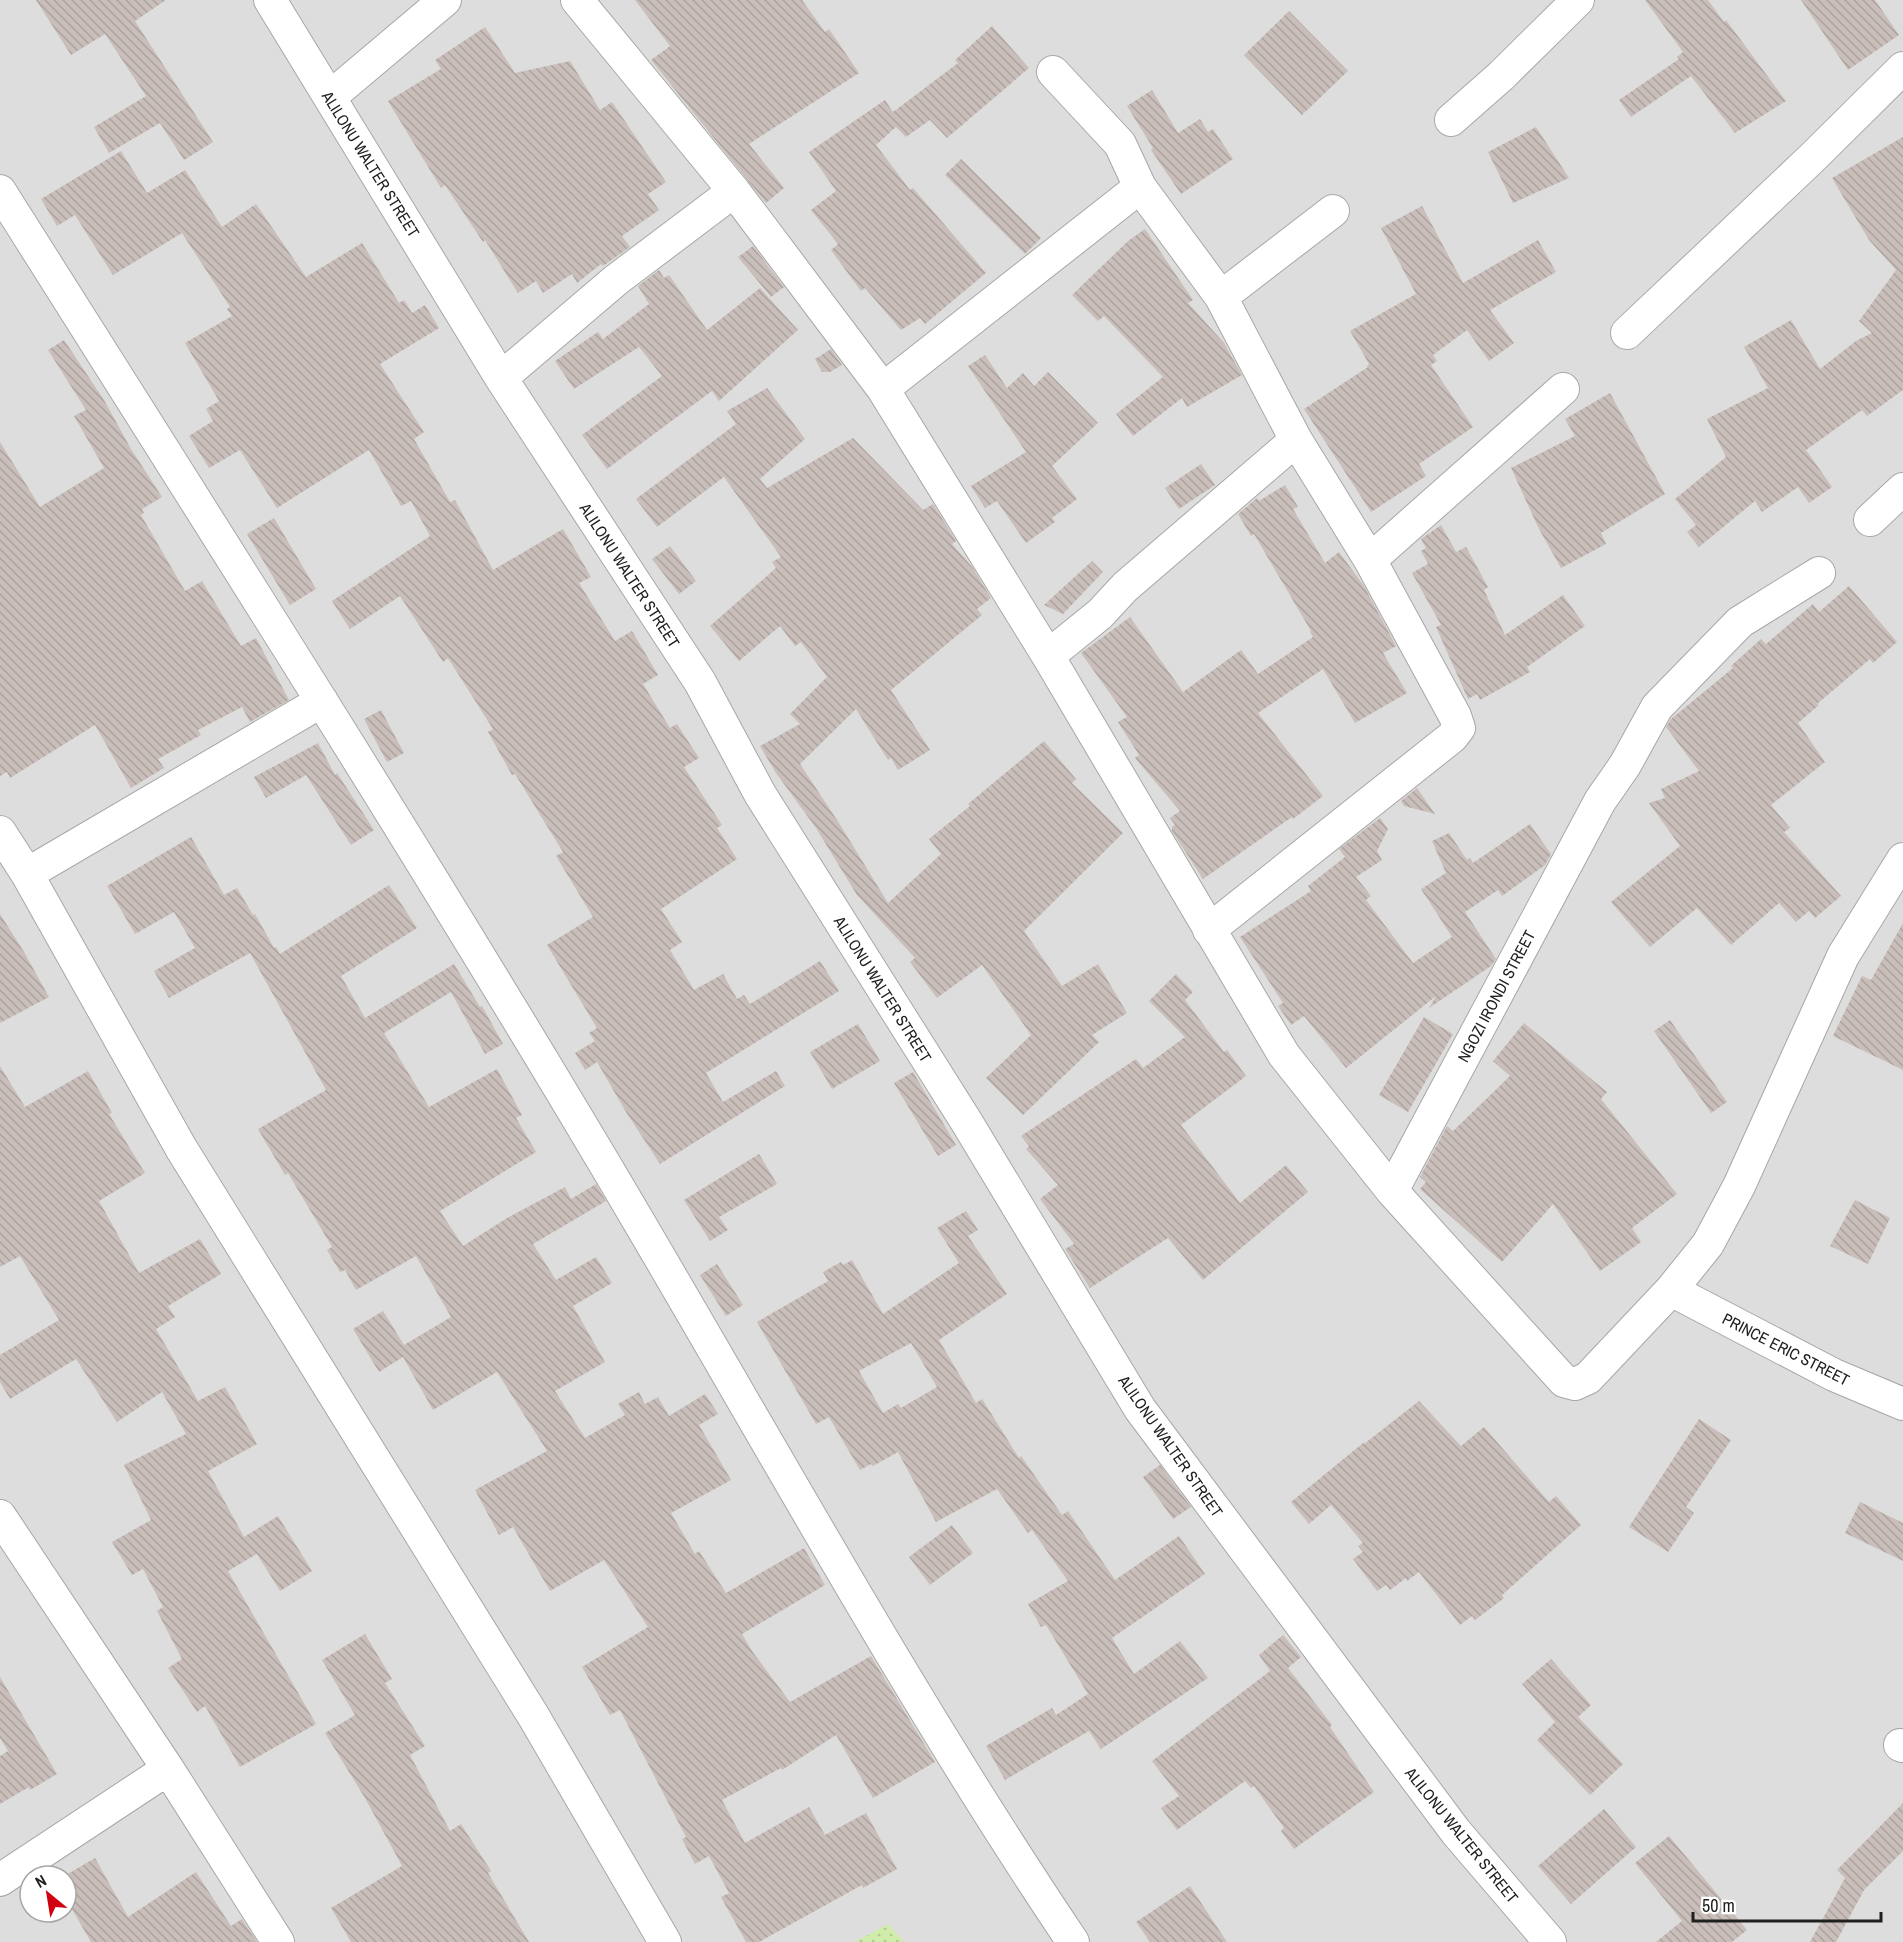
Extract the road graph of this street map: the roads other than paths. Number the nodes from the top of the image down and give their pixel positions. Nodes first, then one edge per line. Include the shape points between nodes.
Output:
1 (270, 0) edge
2 (445, 0) edge
3 (577, 0) edge
4 (1578, 0) edge
5 (1903, 68) edge
6 (1053, 72) dead end
7 (330, 97) junction
8 (1451, 120) dead end
9 (1140, 187) junction
10 (0, 191) edge
11 (734, 191) junction
12 (1333, 211) dead end
13 (1221, 297) junction
14 (1627, 333) dead end
15 (501, 378) junction
16 (883, 389) junction
17 (1563, 389) dead end
18 (1296, 440) junction
19 (1903, 489) edge
20 (1870, 520) dead end
21 (1370, 560) junction
22 (1819, 573) dead end
23 (1048, 656) junction
24 (322, 701) junction
25 (0, 832) edge
26 (1903, 859) edge
27 (27, 874) junction
28 (1209, 930) junction
29 (1392, 1191) junction
30 (1671, 1290) junction
31 (1903, 1404) edge
32 (0, 1516) edge
33 (168, 1769) junction
34 (0, 1880) edge
35 (278, 1942) edge
36 (665, 1942) edge
37 (1073, 1942) edge
38 (1550, 1942) edge

1 - 7 street, ALILONU WALTER STREET
2 - 7 street
3 - 11 street
4 - 8 street
5 - 14 street
6 - 9 street via 1120,144
7 - 15 street, ALILONU WALTER STREET
9 - 13 street
9 - 16 street
10 - 24 street
11 - 15 street via 616,280
11 - 16 street
12 - 13 street
13 - 18 street
15 - 38 street, ALILONU WALTER STREET via 700,682 760,795 966,1121 1140,1409 1456,1832
16 - 23 street
17 - 21 street
18 - 21 street
18 - 23 street
19 - 20 street
21 - 28 street via 1459,728
22 - 29 street, NGOZI IRONDI STREET via 1740,622 1657,707 1600,801
23 - 28 street
24 - 27 street
24 - 37 street via 592,1142 928,1717
25 - 27 street
26 - 30 street via 1843,956 1739,1186 1708,1244
27 - 36 street via 182,1148 534,1717
28 - 29 street via 1284,1055
29 - 30 street via 1563,1381 1575,1384 1588,1378
30 - 31 street, PRINCE ERIC STREET via 1834,1375
32 - 33 street
33 - 34 street
33 - 35 street

